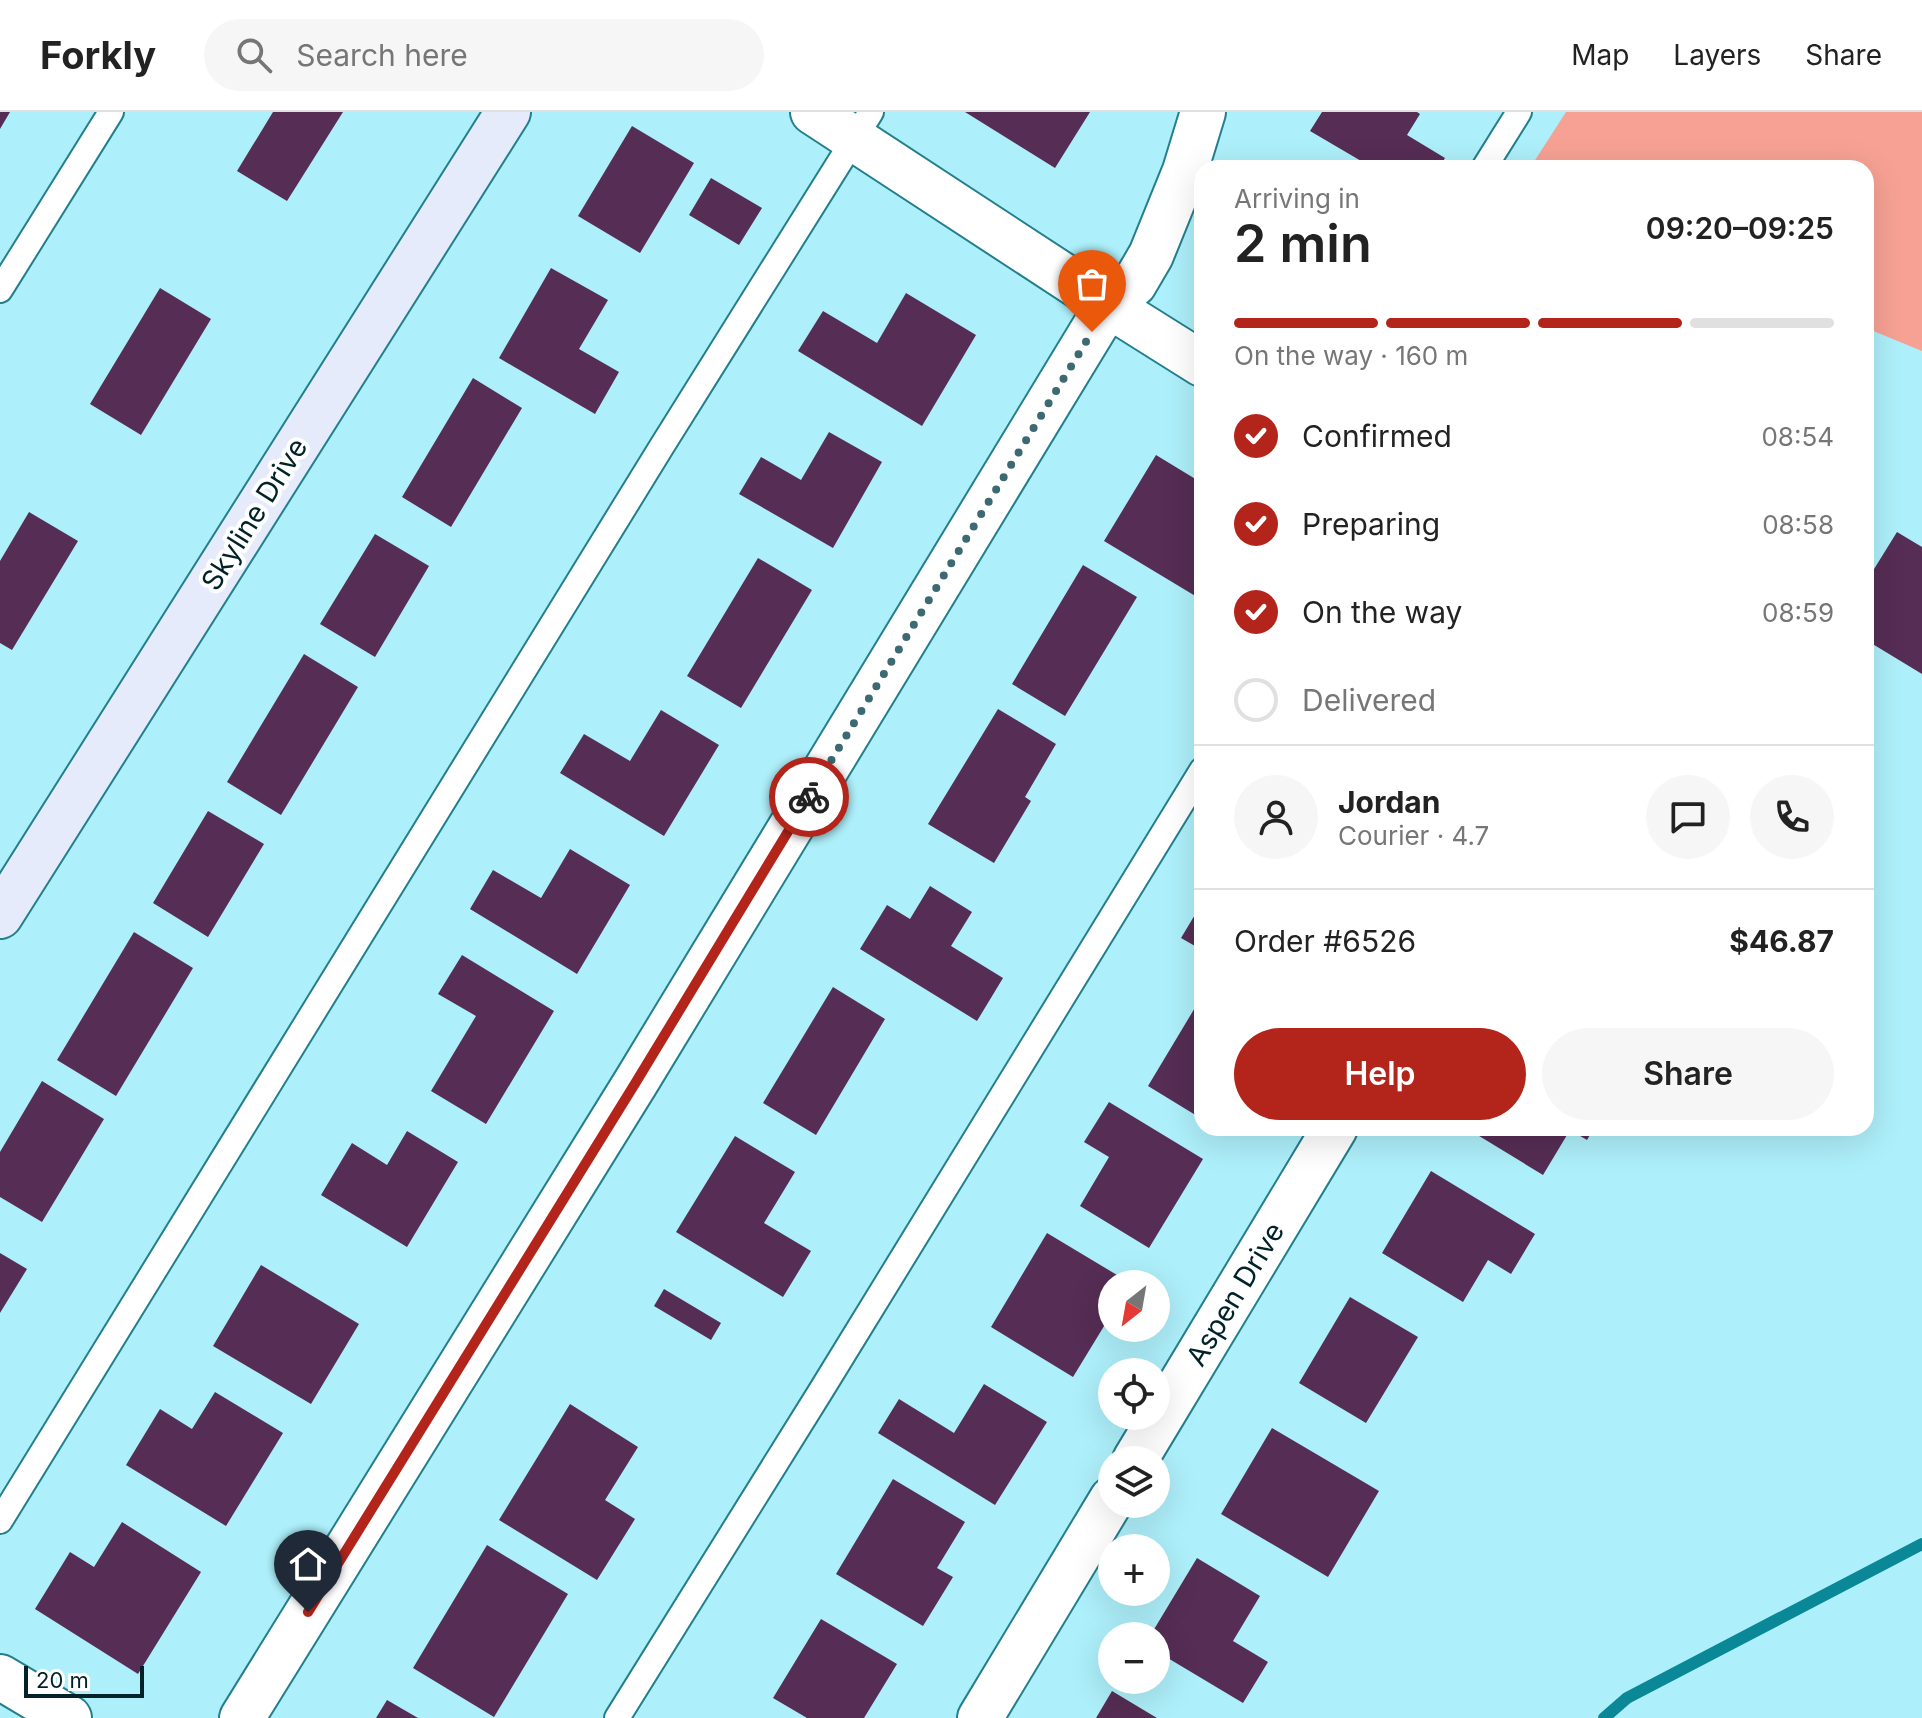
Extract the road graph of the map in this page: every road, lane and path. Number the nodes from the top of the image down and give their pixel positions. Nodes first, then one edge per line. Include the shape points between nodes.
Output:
1 (111, 112) edge
2 (508, 112) edge
3 (813, 112) edge
4 (1203, 112) edge
5 (1519, 112) edge
6 (863, 125) edge
7 (1489, 160) edge
8 (0, 290) edge
9 (1108, 305) junction
10 (1194, 359) edge
11 (1194, 783) edge
12 (0, 916) edge
13 (1330, 1136) edge
14 (1143, 1446) edge
15 (1101, 1518) edge
16 (0, 1521) edge
17 (0, 1677) edge
18 (69, 1718) edge
19 (242, 1718) edge
20 (617, 1718) edge
21 (980, 1718) edge

1 - 8 lane
2 - 12 street, Skyline Drive
3 - 6 street
4 - 9 street via 1151,255 1134,284
5 - 7 lane
6 - 9 street
6 - 16 lane
9 - 10 street
9 - 19 street
11 - 20 lane
13 - 14 street, Aspen Drive
15 - 21 street
17 - 18 street

